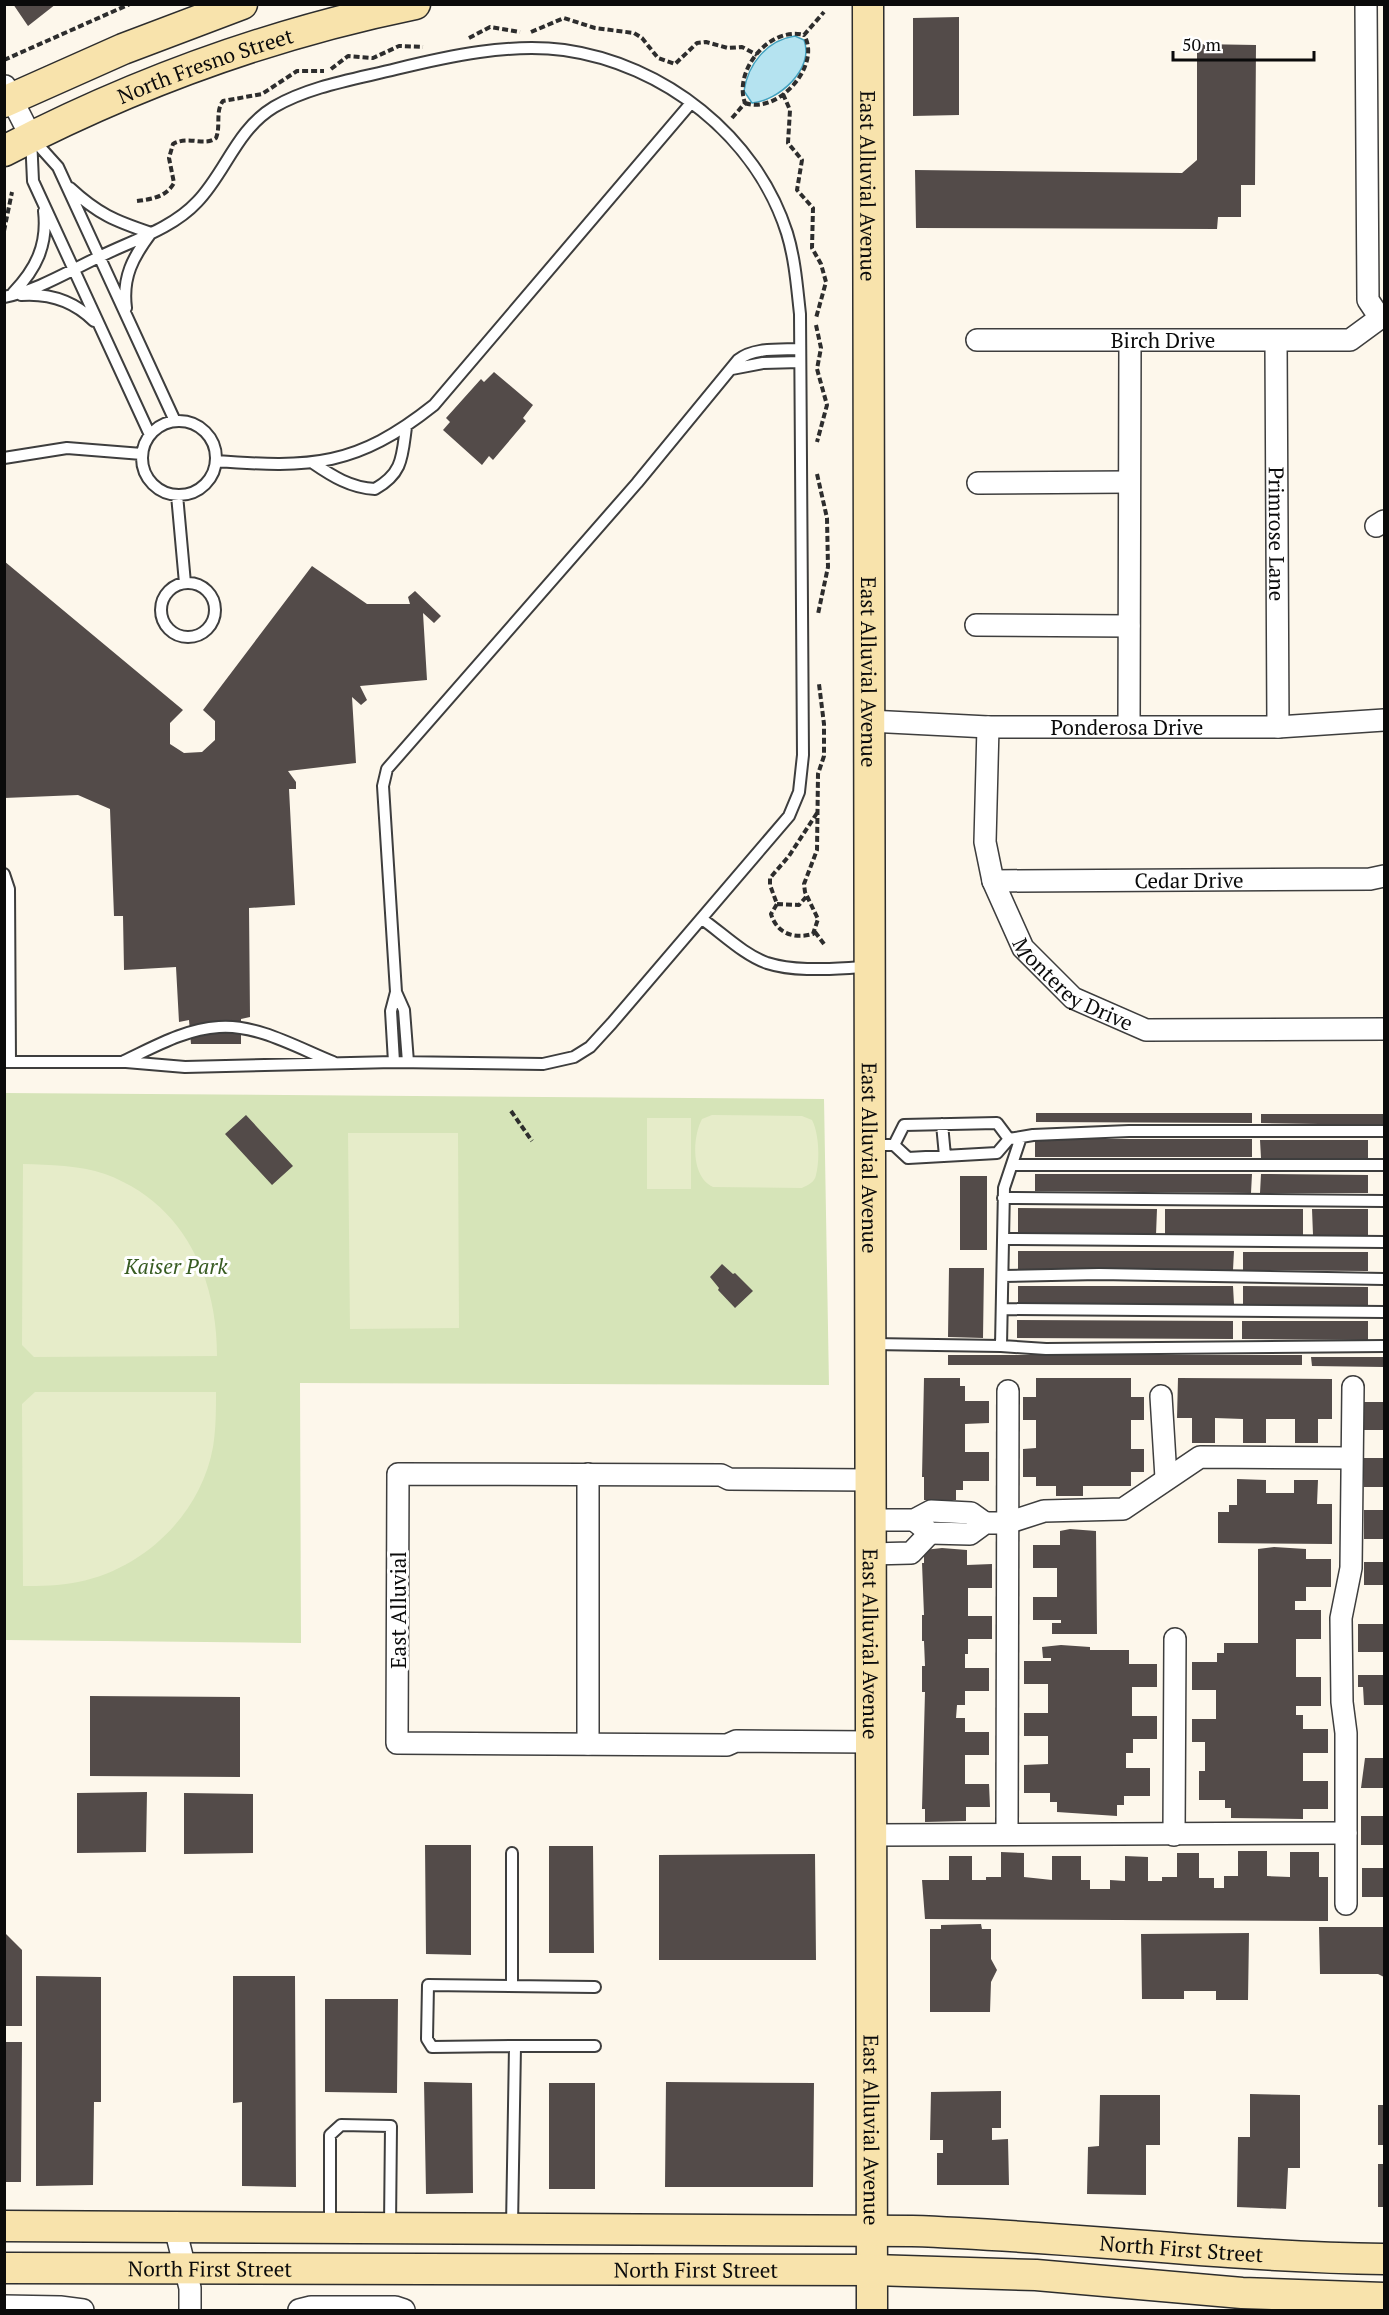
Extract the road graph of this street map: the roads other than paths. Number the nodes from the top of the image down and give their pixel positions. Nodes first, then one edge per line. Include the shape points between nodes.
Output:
1 (242, 4) edge
2 (416, 4) edge
3 (868, 4) edge
4 (1366, 4) edge
5 (1376, 76) edge
6 (7, 95) edge
7 (691, 103) junction
8 (30, 137) junction
9 (4, 151) edge
10 (66, 183) junction
11 (40, 196) junction
12 (1376, 225) edge
13 (151, 233) junction
14 (99, 256) junction
15 (74, 269) junction
16 (9, 296) edge
17 (127, 316) junction
18 (1382, 321) edge
19 (100, 328) junction
20 (977, 340) dead end
21 (1130, 341) junction
22 (1276, 342) junction
23 (800, 349) junction
24 (800, 362) junction
25 (732, 369) junction
26 (175, 421) junction
27 (406, 427) junction
28 (150, 435) junction
29 (142, 454) junction
30 (4, 458) edge
31 (216, 461) junction
32 (313, 463) junction
33 (1129, 482) junction
34 (978, 483) dead end
35 (177, 495) junction
36 (185, 582) junction
37 (976, 625) dead end
38 (1129, 626) junction
39 (1384, 720) edge
40 (869, 721) junction
41 (1129, 725) junction
42 (987, 727) junction
43 (1278, 727) junction
44 (4, 874) edge
45 (1384, 876) edge
46 (993, 881) junction
47 (702, 919) junction
48 (870, 967) junction
49 (396, 992) junction
50 (1384, 1029) edge
51 (7, 1062) edge
52 (122, 1062) junction
53 (394, 1062) junction
54 (408, 1062) junction
55 (336, 1063) junction
56 (942, 1124) junction
57 (1384, 1131) edge
58 (1021, 1137) junction
59 (1009, 1139) junction
60 (882, 1145) junction
61 (945, 1156) junction
62 (1012, 1166) junction
63 (1384, 1166) edge
64 (1004, 1198) junction
65 (1384, 1202) edge
66 (1003, 1239) junction
67 (1384, 1242) edge
68 (1003, 1276) junction
69 (1384, 1279) edge
70 (1002, 1309) junction
71 (1384, 1312) edge
72 (870, 1344) junction
73 (1001, 1346) junction
74 (1384, 1346) edge
75 (1353, 1387) dead end
76 (1008, 1392) dead end
77 (1161, 1396) dead end
78 (1351, 1458) junction
79 (588, 1474) junction
80 (1166, 1478) junction
81 (870, 1480) junction
82 (871, 1520) junction
83 (1007, 1523) junction
84 (922, 1526) junction
85 (870, 1554) junction
86 (1175, 1640) dead end
87 (871, 1742) junction
88 (588, 1744) junction
89 (1007, 1833) junction
90 (1346, 1833) junction
91 (872, 1834) junction
92 (1174, 1835) junction
93 (512, 1853) dead end
94 (1346, 1904) dead end
95 (512, 1986) junction
96 (595, 1987) dead end
97 (515, 2046) junction
98 (595, 2046) dead end
99 (4, 2226) edge
100 (175, 2228) junction
101 (330, 2229) junction
102 (390, 2229) junction
103 (512, 2229) junction
104 (873, 2231) junction
105 (1384, 2259) edge
106 (4, 2268) edge
107 (185, 2268) junction
108 (873, 2270) junction
109 (1384, 2282) edge
110 (1242, 2293) junction
111 (1384, 2298) edge
112 (4, 2306) edge
113 (83, 2310) edge
114 (190, 2310) edge
115 (299, 2310) edge
116 (404, 2310) edge
117 (872, 2310) edge

1 - 6 main road, North Fresno Street
2 - 8 main road, North Fresno Street via 301,32 189,69
3 - 40 main road, East Alluvial Avenue
4 - 5 street
5 - 12 street
6 - 8 street
7 - 13 lane via 641,72 605,58 563,50 501,50 408,66 327,87 275,106 248,128 198,202
7 - 23 lane via 747,157 778,209 794,266
7 - 27 lane via 434,405
8 - 9 main road, North Fresno Street
8 - 10 lane via 58,167
8 - 11 lane via 33,181
10 - 13 lane via 99,213
10 - 14 lane
11 - 15 lane
11 - 16 lane via 45,222 42,253
12 - 18 street via 1368,300
13 - 14 lane
13 - 17 lane via 126,274
14 - 15 lane
14 - 17 lane
15 - 16 lane
15 - 19 lane
16 - 19 lane via 45,296 69,302
17 - 26 lane
18 - 22 street, Birch Drive via 1350,340
19 - 28 lane
20 - 21 street, Birch Drive
21 - 22 street, Birch Drive
21 - 33 street
22 - 43 street, Primrose Lane
23 - 24 lane
23 - 25 lane via 745,354
24 - 25 lane
24 - 47 lane via 799,792 789,816
25 - 49 lane via 387,769 383,786
26 - 28 lane
26 - 31 lane via 205,431 212,440
27 - 32 lane via 366,448
27 - 32 lane via 397,471 375,489 364,489 332,476
28 - 29 lane
29 - 30 lane via 67,448
29 - 35 lane via 143,466 155,486
31 - 32 lane
31 - 35 lane via 213,472 199,489
33 - 34 street
33 - 38 street
35 - 36 lane
36 - 36 lane via 168,590 161,616 172,632 190,637 207,629 215,608 204,588
37 - 38 street
38 - 41 street
39 - 43 street, Ponderosa Drive
40 - 42 street, Ponderosa Drive
40 - 48 main road, East Alluvial Avenue
41 - 42 street, Ponderosa Drive
41 - 43 street, Ponderosa Drive
42 - 46 street, Monterey Drive via 985,842
44 - 51 lane via 9,889
45 - 46 street, Cedar Drive
46 - 50 street, Monterey Drive via 1023,948 1073,998 1146,1030
47 - 48 lane via 767,963 790,967
47 - 54 lane via 590,1047 574,1057 543,1064
48 - 60 main road, East Alluvial Avenue
49 - 53 lane via 391,1011
49 - 54 lane via 404,1010
51 - 52 lane
52 - 55 lane via 185,1067
52 - 55 lane via 177,1036 236,1027
53 - 54 lane
53 - 55 lane
56 - 59 lane via 997,1123
56 - 60 lane via 904,1125
56 - 61 lane
57 - 58 lane via 1129,1131
58 - 59 lane
58 - 62 lane
59 - 61 lane via 997,1153
60 - 61 lane via 909,1158
60 - 72 main road, East Alluvial Avenue
62 - 63 lane
62 - 64 lane
64 - 65 lane
64 - 66 lane
66 - 67 lane
66 - 68 lane
68 - 69 lane
68 - 70 lane
70 - 71 lane
70 - 73 lane
72 - 73 lane
72 - 81 main road, East Alluvial Avenue
73 - 74 lane
75 - 78 street
76 - 83 street
77 - 80 street
78 - 80 street via 1200,1456
78 - 90 street via 1351,1568 1341,1618
79 - 81 street, East Alluvial
79 - 88 street
79 - 88 street, East Alluvial via 398,1474 397,1743
80 - 83 street via 1123,1509 1044,1511
81 - 82 main road, East Alluvial Avenue
82 - 84 street
82 - 85 main road, East Alluvial Avenue
83 - 84 street via 985,1523 971,1513 931,1511
83 - 89 street
84 - 85 street via 911,1553
85 - 87 main road, East Alluvial Avenue
86 - 92 street
87 - 88 street, East Alluvial
87 - 91 main road, East Alluvial Avenue
89 - 91 street
89 - 92 street
90 - 92 street
90 - 94 street
91 - 104 main road, East Alluvial Avenue
93 - 95 lane
95 - 96 lane
95 - 97 lane via 428,1985 428,2039 432,2047
97 - 98 lane
97 - 103 lane
99 - 100 main road, North First Street
100 - 101 main road, North First Street
100 - 107 street
101 - 102 main road, North First Street
101 - 102 lane via 330,2135 341,2125 351,2125 391,2126
102 - 103 main road, North First Street
103 - 104 main road, North First Street
104 - 105 main road, North First Street via 1004,2234 1267,2255
104 - 108 main road, East Alluvial Avenue
106 - 107 main road, North First Street
107 - 108 main road, North First Street
107 - 114 street
108 - 110 main road, North First Street via 1036,2275
108 - 117 main road, East Alluvial Avenue
109 - 110 main road via 1330,2281
110 - 111 main road, North First Street
112 - 113 street
115 - 116 street

